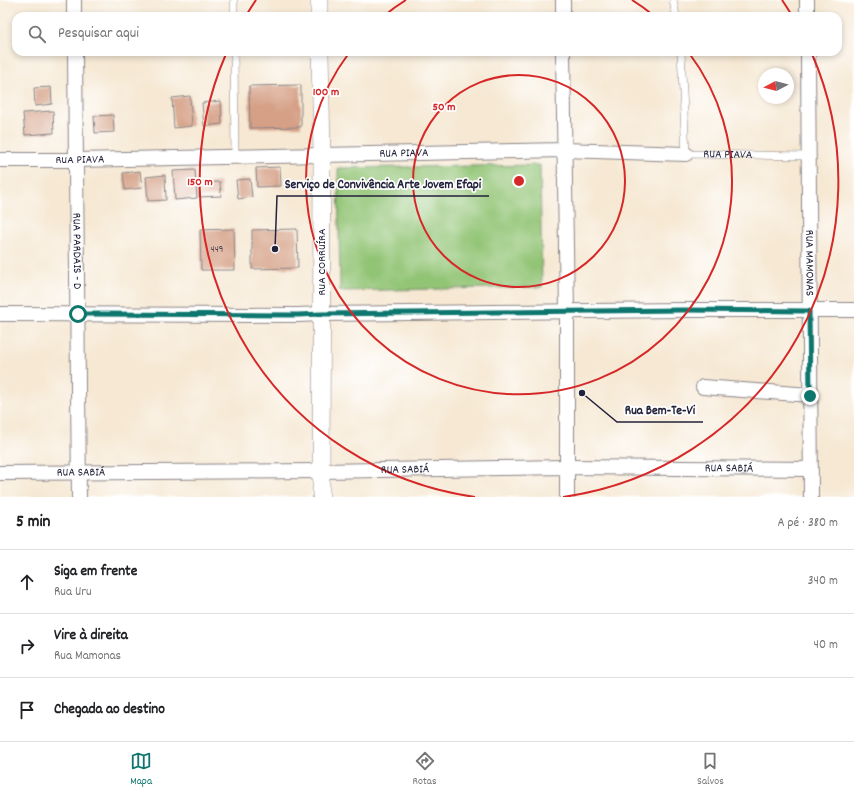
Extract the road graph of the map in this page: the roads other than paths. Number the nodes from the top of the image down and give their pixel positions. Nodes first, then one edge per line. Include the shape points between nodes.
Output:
1 (74, 0) edge
2 (234, 0) edge
3 (319, 0) edge
4 (563, 0) edge
5 (673, 0) edge
6 (807, 0) edge
7 (74, 12) edge
8 (234, 12) edge
9 (319, 12) edge
10 (563, 12) edge
11 (675, 12) edge
12 (807, 12) edge
13 (75, 56) edge
14 (234, 56) edge
15 (320, 56) edge
16 (563, 56) edge
17 (681, 56) edge
18 (808, 56) edge
19 (564, 150) junction
20 (686, 154) junction
21 (322, 155) junction
22 (808, 156) junction
23 (235, 157) junction
24 (0, 160) edge
25 (76, 160) junction
26 (854, 310) edge
27 (809, 311) junction
28 (567, 312) junction
29 (0, 314) edge
30 (78, 314) junction
31 (321, 314) junction
32 (703, 387) dead end
33 (810, 396) junction
34 (567, 467) junction
35 (810, 469) junction
36 (321, 471) junction
37 (79, 472) junction
38 (0, 473) edge
39 (79, 497) edge
40 (321, 497) edge
41 (567, 497) edge
42 (811, 497) edge

1 - 7 street
2 - 8 lane
3 - 9 street
4 - 10 street
5 - 11 lane
6 - 12 street
13 - 25 street, RUA PARDAIS - D
14 - 23 lane
15 - 21 street, RUA CORRUÍRA
16 - 19 street
17 - 20 lane
18 - 22 street, RUA MAMONAS
19 - 20 street, RUA PIAVA
19 - 21 street, RUA PIAVA
19 - 28 street
20 - 22 lane, RUA PIAVA
21 - 23 street, RUA PIAVA
21 - 31 street, RUA CORRUÍRA
22 - 27 street, RUA MAMONAS
23 - 25 street, RUA PIAVA
24 - 25 street, RUA PIAVA
25 - 30 street, RUA PARDAIS - D
26 - 27 street
27 - 28 street
27 - 33 street, RUA MAMONAS
28 - 31 street
28 - 34 street
29 - 30 street
30 - 31 street
30 - 37 street, RUA PARDAIS - D
31 - 36 street, RUA CORRUÍRA
32 - 33 street
33 - 35 street, RUA MAMONAS
34 - 35 street, RUA SABIÁ
34 - 36 street, RUA SABIÁ
34 - 41 street
35 - 42 street, RUA MAMONAS
36 - 37 street, RUA SABIÁ
36 - 40 street, RUA CORRUÍRA
37 - 38 street, RUA SABIÁ
37 - 39 street, RUA PARDAIS - D

